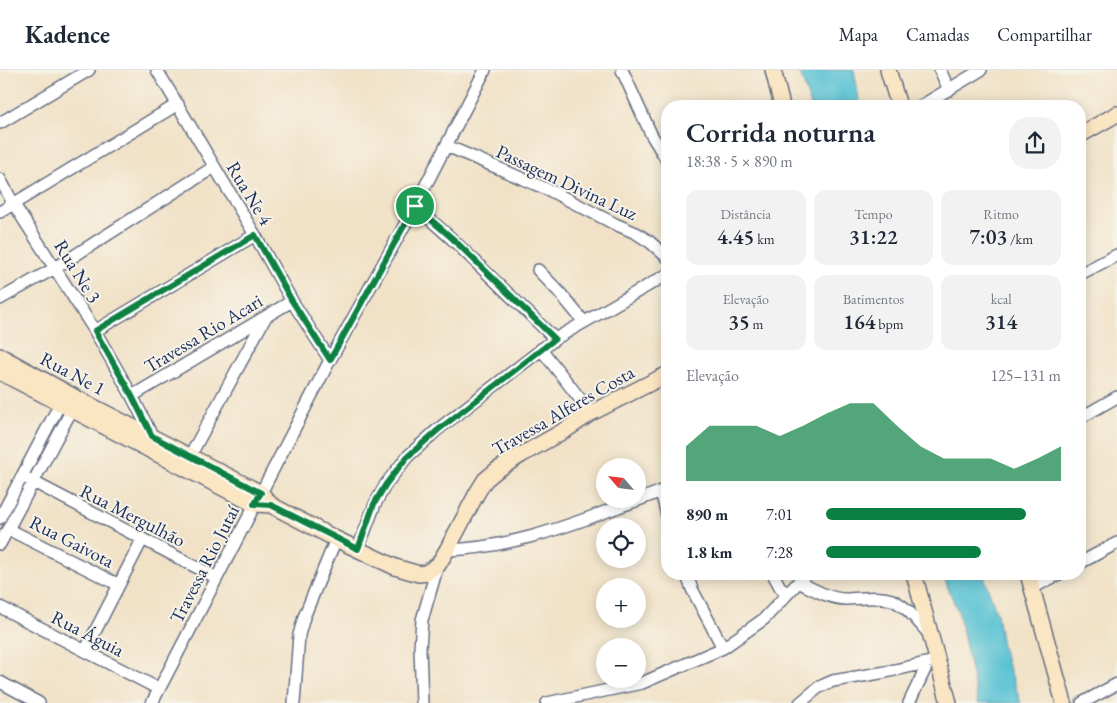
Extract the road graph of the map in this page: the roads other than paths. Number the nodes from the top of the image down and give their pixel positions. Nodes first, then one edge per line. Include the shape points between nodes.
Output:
1 (89, 70) edge
2 (157, 70) edge
3 (485, 70) edge
4 (622, 70) edge
5 (773, 70) edge
6 (888, 70) edge
7 (940, 70) edge
8 (981, 70) edge
9 (949, 90) junction
10 (780, 100) edge
11 (897, 100) edge
12 (932, 100) edge
13 (178, 104) junction
14 (1117, 114) edge
15 (0, 123) edge
16 (1086, 132) edge
17 (446, 146) junction
18 (661, 150) edge
19 (214, 168) junction
20 (0, 180) edge
21 (13, 204) junction
22 (415, 206) junction
23 (0, 212) edge
24 (255, 235) junction
25 (661, 252) edge
26 (1117, 255) edge
27 (55, 268) junction
28 (538, 270) dead end
29 (1086, 271) edge
30 (661, 278) edge
31 (0, 299) edge
32 (292, 301) junction
33 (266, 316) junction
34 (584, 322) junction
35 (95, 331) junction
36 (555, 339) junction
37 (541, 349) junction
38 (0, 356) edge
39 (330, 360) junction
40 (0, 372) edge
41 (661, 378) edge
42 (132, 396) junction
43 (1117, 397) edge
44 (69, 401) junction
45 (591, 413) junction
46 (1086, 415) edge
47 (152, 436) junction
48 (190, 456) junction
49 (22, 476) junction
50 (33, 483) junction
51 (661, 491) edge
52 (258, 499) junction
53 (0, 518) edge
54 (4, 531) edge
55 (336, 539) junction
56 (142, 540) junction
57 (1117, 543) edge
58 (0, 544) edge
59 (358, 549) junction
60 (447, 550) junction
61 (1086, 560) edge
62 (438, 565) junction
63 (217, 578) junction
64 (688, 580) edge
65 (776, 580) edge
66 (800, 580) edge
67 (805, 580) edge
68 (916, 580) edge
69 (1030, 581) edge
70 (119, 585) junction
71 (787, 594) junction
72 (0, 607) edge
73 (931, 636) junction
74 (723, 648) junction
75 (85, 652) junction
76 (934, 661) junction
77 (0, 682) edge
78 (1117, 684) edge
79 (160, 689) junction
80 (39, 703) edge
81 (152, 703) edge
82 (294, 703) edge
83 (422, 703) edge
84 (547, 703) edge
85 (800, 703) edge
86 (909, 703) edge
87 (949, 703) edge
88 (1064, 703) edge
89 (1082, 703) edge

1 - 15 street
2 - 13 street, Rua Ne 4
3 - 17 street, Travessa Rio Jutaí
4 - 18 street
5 - 10 street
6 - 11 street
7 - 9 street
8 - 9 street
9 - 12 street
13 - 19 street, Rua Ne 4
13 - 21 street
14 - 16 street
17 - 22 street, Travessa Rio Jutaí
17 - 25 street, Passagem Divina Luz via 636,233
19 - 24 street, Rua Ne 4
19 - 27 street
20 - 21 street, Rua Ne 3
21 - 23 street
21 - 27 street, Rua Ne 3
22 - 36 street
22 - 39 street, Travessa Rio Jutaí
24 - 32 street, Rua Ne 4
24 - 35 street
26 - 29 street
27 - 31 street
27 - 35 street, Rua Ne 3
28 - 34 street
30 - 34 street
32 - 33 street, Travessa Rio Acari
32 - 39 street, Rua Ne 4
33 - 42 street, Travessa Rio Acari
33 - 48 street
34 - 36 street
35 - 42 street, Rua Ne 3
36 - 37 street
37 - 45 street
37 - 59 street via 407,457 374,504
38 - 44 street, Rua Ne 1
39 - 52 street, Travessa Rio Jutaí
40 - 44 street, Rua Ne 1
41 - 45 street, Travessa Alferes Costa
42 - 47 street, Rua Ne 3
43 - 46 street
44 - 47 street, Rua Ne 1
44 - 49 street
44 - 50 street
44 - 52 street, Rua Ne 1
45 - 60 street, Travessa Alferes Costa via 521,454 485,480
47 - 48 street, Rua Ne 1
48 - 52 street, Rua Ne 1
49 - 50 street, Rua Mergulhão
49 - 53 street
50 - 54 street
50 - 56 street, Rua Mergulhão
51 - 60 street via 548,532 477,548
52 - 55 street
52 - 63 street, Travessa Rio Jutaí
54 - 58 street
54 - 70 street, Rua Gaivota
55 - 59 street
55 - 82 street via 299,635
56 - 63 street, Rua Mergulhão
56 - 70 street
57 - 61 street
59 - 62 street via 395,567 419,574
60 - 62 street, Travessa Alferes Costa
62 - 83 street via 422,620
63 - 79 street, Travessa Rio Jutaí
64 - 74 street
65 - 71 street
66 - 71 street
67 - 73 street via 825,594 843,599 882,598 893,601
68 - 73 street
69 - 88 street
70 - 75 street
71 - 74 street via 764,619
72 - 75 street, Rua Águia
73 - 76 street
74 - 84 street via 642,683
75 - 79 street, Rua Águia
76 - 85 street via 833,681 819,687
76 - 86 street
76 - 87 street
77 - 80 street
78 - 89 street
79 - 81 street, Travessa Rio Jutaí

